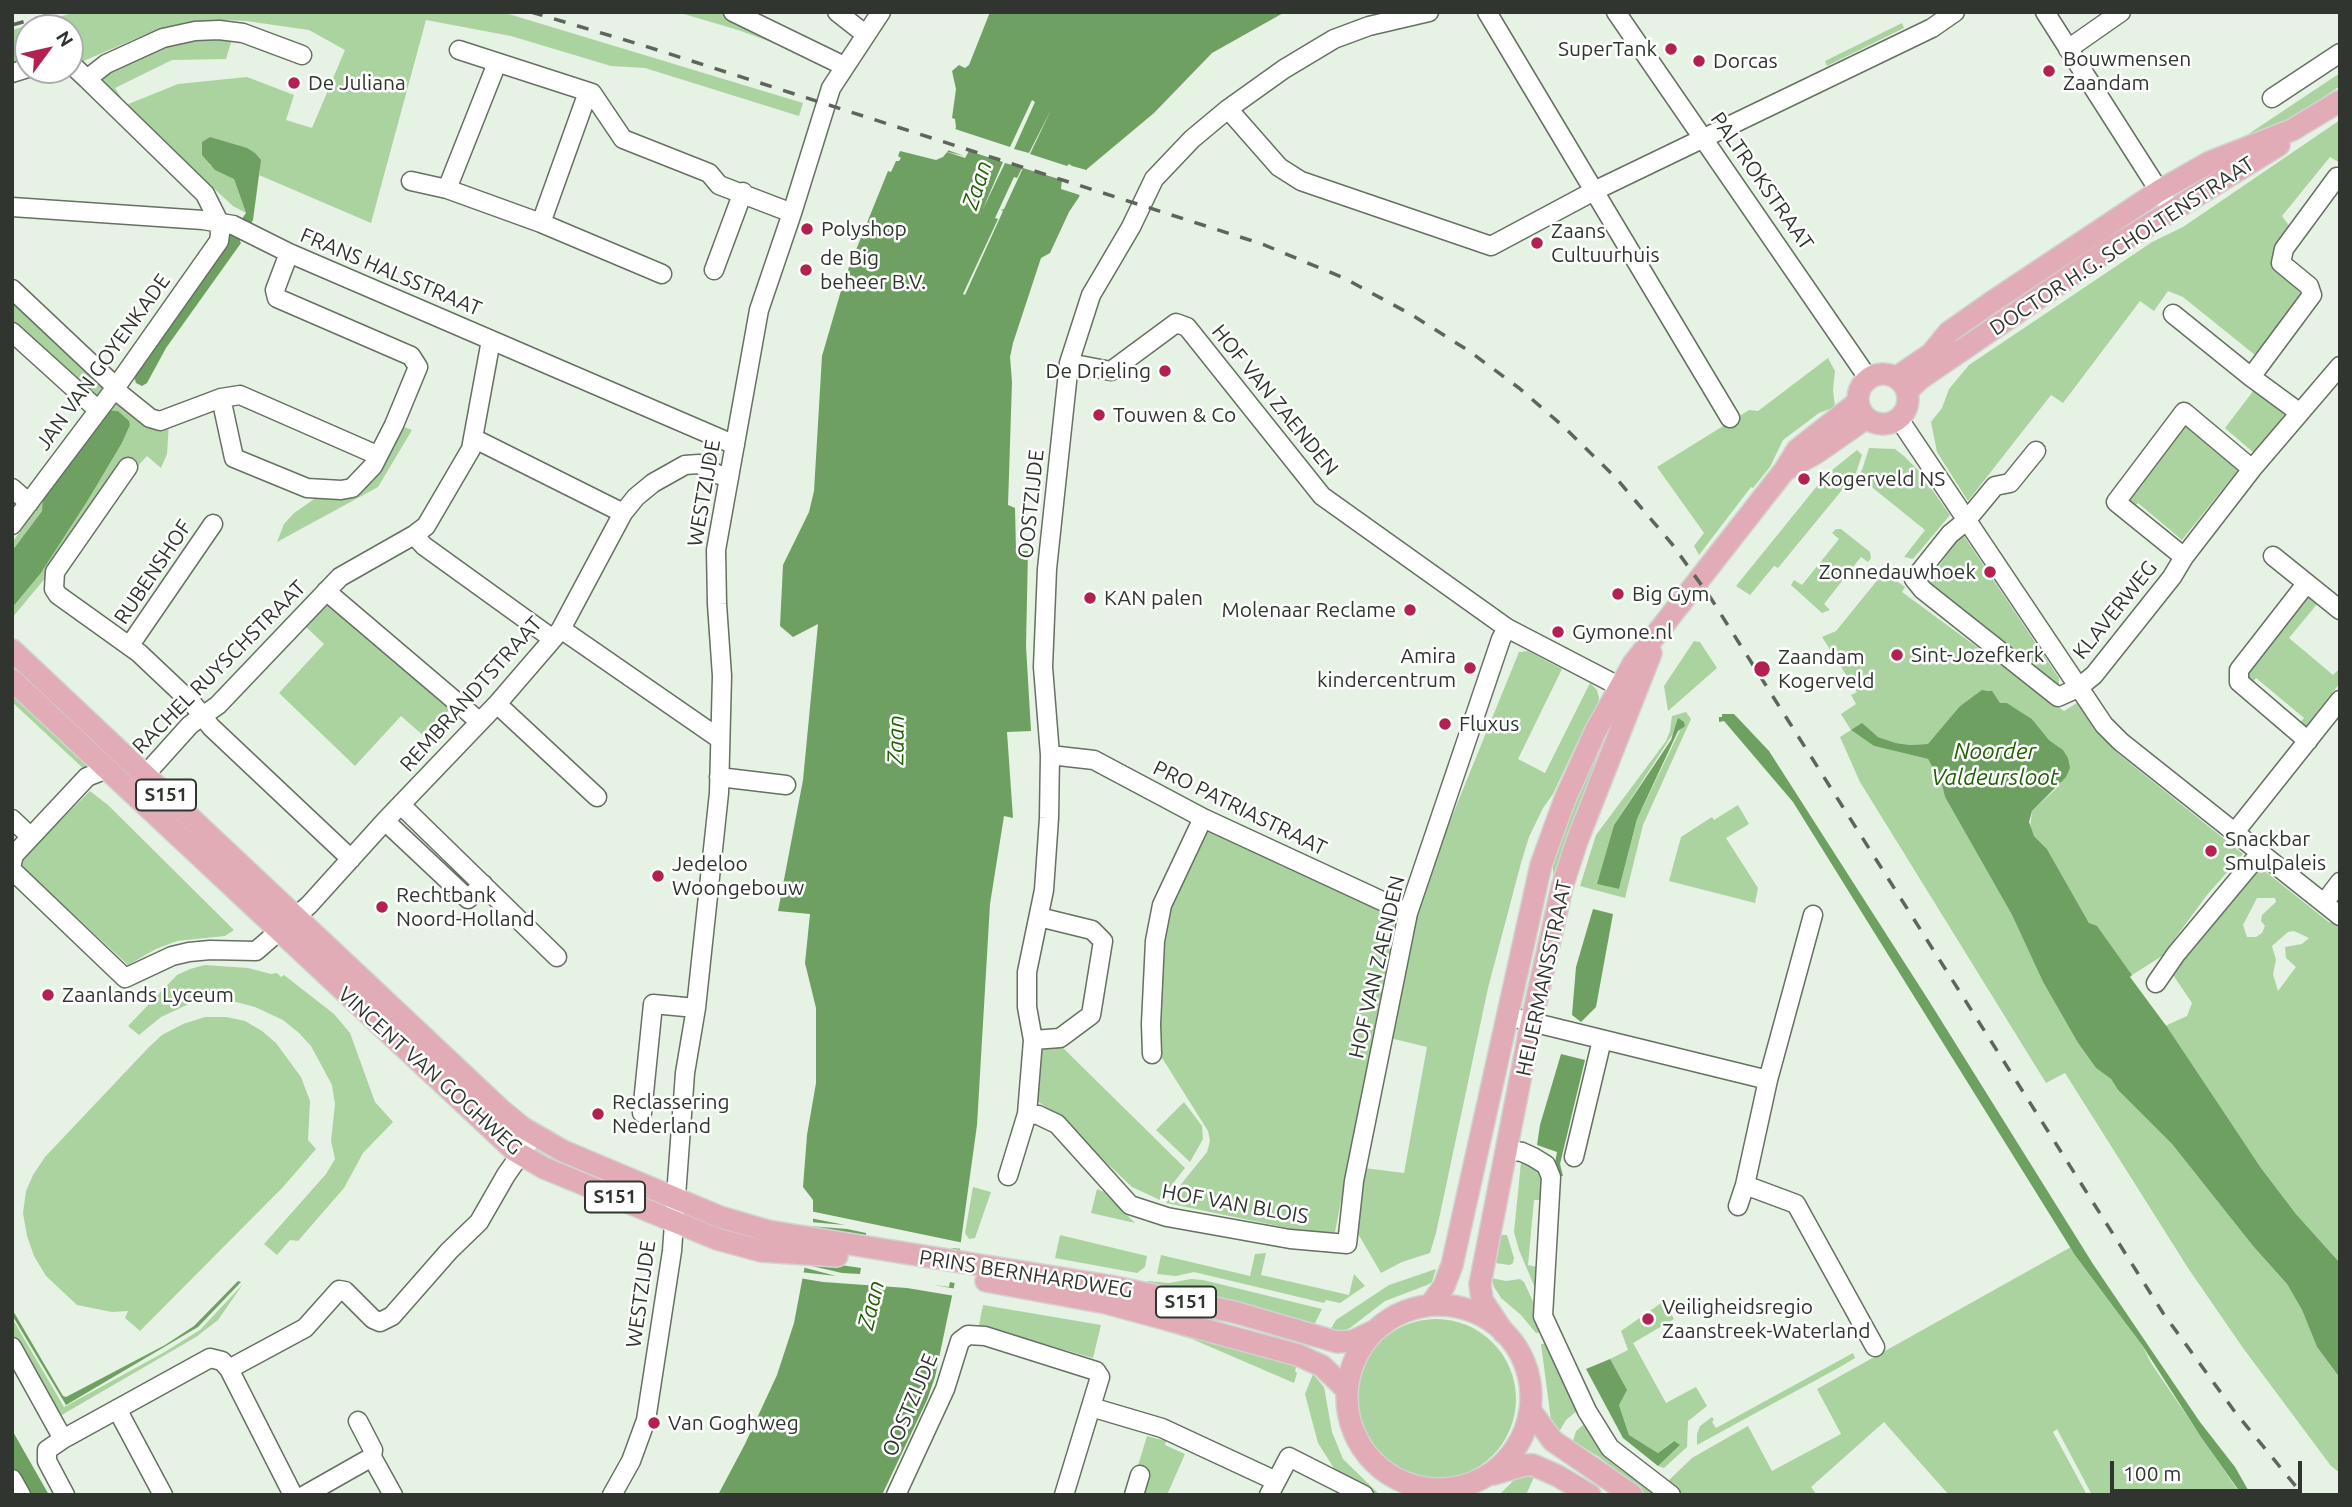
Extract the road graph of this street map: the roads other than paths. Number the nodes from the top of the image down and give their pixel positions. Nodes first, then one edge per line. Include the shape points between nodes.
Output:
1 (733, 12) edge
2 (837, 12) edge
3 (881, 12) edge
4 (1429, 12) edge
5 (1487, 12) edge
6 (1616, 12) edge
7 (1955, 12) edge
8 (2045, 12) edge
9 (2121, 12) edge
10 (866, 34) junction
11 (2068, 49) junction
12 (459, 50) dead end
13 (2340, 53) edge
14 (302, 55) dead end
15 (497, 63) junction
16 (844, 66) junction
17 (84, 75) edge
18 (88, 79) junction
19 (588, 92) junction
20 (2272, 97) dead end
21 (2340, 102) edge
22 (1228, 109) junction
23 (1704, 139) junction
24 (2337, 177) dead end
25 (411, 181) dead end
26 (447, 189) junction
27 (1594, 191) junction
28 (2159, 191) junction
29 (743, 192) junction
30 (12, 207) edge
31 (2172, 211) junction
32 (792, 213) junction
33 (226, 223) junction
34 (541, 223) junction
35 (289, 253) junction
36 (714, 270) dead end
37 (662, 274) dead end
38 (12, 289) edge
39 (2173, 314) dead end
40 (12, 332) edge
41 (491, 340) junction
42 (1069, 363) junction
43 (2340, 366) edge
44 (2251, 377) junction
45 (1868, 378) junction
46 (1902, 384) junction
47 (115, 388) junction
48 (222, 398) junction
49 (97, 410) junction
50 (1862, 410) junction
51 (2300, 413) junction
52 (1730, 418) dead end
53 (1899, 419) junction
54 (473, 438) junction
55 (735, 445) junction
56 (2036, 451) dead end
57 (377, 455) junction
58 (128, 467) dead end
59 (2252, 469) junction
60 (729, 478) junction
61 (12, 488) edge
62 (29, 503) junction
63 (623, 513) junction
64 (1966, 521) junction
65 (213, 524) dead end
66 (12, 525) edge
67 (414, 535) junction
68 (2273, 556) dead end
69 (2184, 557) junction
70 (2306, 584) junction
71 (327, 591) junction
72 (2340, 610) edge
73 (1507, 628) junction
74 (557, 634) junction
75 (130, 645) junction
76 (12, 650) edge
77 (12, 680) edge
78 (2078, 688) junction
79 (1628, 691) junction
80 (2340, 700) edge
81 (497, 704) junction
82 (204, 715) junction
83 (480, 722) junction
84 (720, 739) junction
85 (2308, 741) junction
86 (1050, 755) junction
87 (107, 769) junction
88 (145, 775) junction
89 (719, 777) junction
90 (786, 785) dead end
91 (597, 797) dead end
92 (401, 804) junction
93 (1203, 818) junction
94 (12, 819) edge
95 (385, 821) junction
96 (2235, 832) junction
97 (31, 837) junction
98 (2261, 852) junction
99 (351, 859) junction
100 (12, 863) edge
101 (12, 870) edge
102 (2340, 883) edge
103 (483, 884) junction
104 (2325, 903) junction
105 (1408, 913) junction
106 (1813, 915) dead end
107 (2340, 916) edge
108 (297, 917) junction
109 (1040, 917) junction
110 (279, 932) junction
111 (557, 957) dead end
112 (2157, 983) dead end
113 (696, 1008) junction
114 (1507, 1016) junction
115 (1531, 1024) junction
116 (1033, 1040) junction
117 (1602, 1040) junction
118 (1153, 1054) dead end
119 (1768, 1080) junction
120 (642, 1113) dead end
121 (1027, 1114) junction
122 (534, 1135) junction
123 (1507, 1150) junction
124 (520, 1155) junction
125 (1574, 1157) dead end
126 (1008, 1176) dead end
127 (1745, 1185) junction
128 (675, 1198) junction
129 (1738, 1206) dead end
130 (673, 1221) junction
131 (782, 1244) junction
132 (1347, 1244) joint
133 (991, 1275) junction
134 (1430, 1305) junction
135 (1376, 1330) junction
136 (1504, 1333) junction
137 (12, 1347) edge
138 (1875, 1347) dead end
139 (229, 1369) junction
140 (1345, 1388) junction
141 (1091, 1407) junction
142 (117, 1409) junction
143 (1530, 1410) junction
144 (358, 1421) dead end
145 (63, 1439) junction
146 (372, 1457) junction
147 (1372, 1460) junction
148 (1140, 1475) dead end
149 (1485, 1477) junction
150 (12, 1479) edge
151 (1273, 1488) edge
152 (1453, 1492) edge
153 (21, 1495) edge
154 (65, 1495) edge
155 (163, 1495) edge
156 (293, 1495) edge
157 (305, 1495) edge
158 (393, 1495) edge
159 (612, 1495) edge
160 (896, 1495) edge
161 (1064, 1495) edge
162 (1135, 1495) edge
163 (1364, 1495) edge
164 (1393, 1495) edge
165 (1590, 1495) edge
166 (1632, 1495) edge
167 (1671, 1495) edge

1 - 16 street
2 - 10 street
3 - 10 street, WESTZIJDE
4 - 22 street, OOSTZIJDE via 1334,39
5 - 27 street
6 - 23 street, PALTROKSTRAAT
7 - 23 street via 1932,28
8 - 11 street
9 - 11 street
10 - 16 street, WESTZIJDE
11 - 28 street
12 - 15 street
13 - 20 street
14 - 18 street via 243,33 195,31 140,46
15 - 19 street
15 - 26 street
16 - 32 street, WESTZIJDE via 831,88
17 - 18 street
18 - 33 street via 195,183
19 - 29 street via 623,139 709,173 719,185
19 - 34 street
21 - 28 main road, DOCTOR H.G. SCHOLTENSTRAAT via 2292,130 2210,162
21 - 31 main road, DOCTOR H.G. SCHOLTENSTRAAT via 2274,149
22 - 27 street via 1279,167 1301,181 1491,246
22 - 42 street, OOSTZIJDE via 1154,179 1091,295
23 - 27 street
23 - 45 street, PALTROKSTRAAT
24 - 44 street via 2284,249 2281,263 2309,286 2312,295
25 - 26 street
26 - 34 street
27 - 52 street
28 - 31 street
28 - 46 main road, DOCTOR H.G. SCHOLTENSTRAAT via 1949,332
29 - 32 street
29 - 36 street
30 - 33 street, FRANS HALSSTRAAT
31 - 46 main road, DOCTOR H.G. SCHOLTENSTRAAT via 1921,378
32 - 55 street, WESTZIJDE via 759,310
33 - 35 street, FRANS HALSSTRAAT
33 - 47 street, JAN VAN GOYENKADE via 219,241
34 - 37 street
35 - 41 street, FRANS HALSSTRAAT
35 - 57 street via 275,290 277,298 411,356 418,367
38 - 47 street
39 - 44 street
40 - 49 street
41 - 54 street
41 - 55 street, FRANS HALSSTRAAT
42 - 73 street, HOF VAN ZAENDEN via 1111,371 1176,323 1187,327 1322,496
42 - 86 street, OOSTZIJDE via 1043,636
43 - 51 street, KLAVERWEG
44 - 51 street
45 - 46 main road via 1885,373
45 - 50 main road via 1859,388
46 - 53 main road via 1908,404
47 - 48 street via 160,421
47 - 49 street, JAN VAN GOYENKADE
48 - 57 street via 240,395
48 - 57 street via 234,458 307,488 352,488
49 - 62 street, JAN VAN GOYENKADE
50 - 53 main road via 1885,424
50 - 79 main road, HEIJERMANSSTRAAT via 1797,450 1661,630
51 - 59 street, KLAVERWEG
53 - 64 street
54 - 63 street
54 - 67 street via 426,526
55 - 60 street, WESTZIJDE
56 - 64 street via 2010,483 1995,486
58 - 75 street via 55,572 54,589
59 - 69 street, KLAVERWEG
59 - 69 street, KLAVERWEG via 2184,412 2116,502
60 - 63 street, REMBRANDTSTRAAT via 699,464 685,465 653,483
60 - 84 street, WESTZIJDE via 716,550
61 - 62 street
62 - 66 street, JAN VAN GOYENKADE
63 - 74 street, REMBRANDTSTRAAT
64 - 78 street
64 - 78 street via 1914,579 2058,697
65 - 75 street, RUBENSHOF
67 - 71 street, RACHEL RUYSCHSTRAAT via 340,577
67 - 74 street
68 - 70 street
69 - 78 street, KLAVERWEG via 2102,665
70 - 72 street
70 - 85 street via 2239,670 2239,682
71 - 82 street, RACHEL RUYSCHSTRAAT
71 - 83 street
73 - 79 street, HOF VAN ZAENDEN
73 - 105 street, HOF VAN ZAENDEN
74 - 81 street, REMBRANDTSTRAAT
74 - 84 street
75 - 82 street
76 - 88 main road, VINCENT VAN GOGHWEG / S151
77 - 87 main road, VINCENT VAN GOGHWEG / S151
78 - 96 street via 2121,742
79 - 114 main road, HEIJERMANSSTRAAT via 1586,753 1565,799 1541,866
79 - 115 main road, HEIJERMANSSTRAAT via 1617,737 1562,887
80 - 85 street
81 - 83 street, REMBRANDTSTRAAT
81 - 91 street
82 - 88 street, RACHEL RUYSCHSTRAAT
82 - 99 street via 211,727
83 - 92 street, REMBRANDTSTRAAT
84 - 89 street, WESTZIJDE
85 - 96 street
86 - 93 street, PRO PATRIASTRAAT via 1094,760
86 - 109 street, OOSTZIJDE
87 - 97 street via 87,777
87 - 110 main road, VINCENT VAN GOGHWEG / S151
88 - 108 main road, VINCENT VAN GOGHWEG / S151
89 - 90 street
89 - 113 street, WESTZIJDE
92 - 95 street, REMBRANDTSTRAAT
92 - 103 street
93 - 105 street, PRO PATRIASTRAAT
93 - 118 street via 1162,905 1155,941
94 - 97 street
95 - 99 street, REMBRANDTSTRAAT
95 - 103 street via 468,900
96 - 98 street
97 - 100 street
98 - 104 street
98 - 112 street
99 - 108 street, REMBRANDTSTRAAT
101 - 110 street via 125,978 189,952 256,951
102 - 104 street
103 - 111 street
104 - 107 street
105 - 132 street, HOF VAN ZAENDEN via 1354,1181
106 - 119 street
108 - 110 street
108 - 122 main road, VINCENT VAN GOGHWEG / S151 via 501,1110
109 - 116 street, OOSTZIJDE via 1027,972
109 - 116 street via 1092,930 1103,942 1091,1015 1060,1038
110 - 124 main road, VINCENT VAN GOGHWEG / S151
113 - 120 street via 653,1004
113 - 128 street, WESTZIJDE via 685,1073
114 - 115 street
114 - 134 main road, HEIJERMANSSTRAAT via 1452,1265
115 - 117 street
115 - 123 main road, HEIJERMANSSTRAAT
116 - 121 street, OOSTZIJDE
117 - 119 street
117 - 125 street
119 - 127 street
121 - 126 street, OOSTZIJDE
121 - 132 street, HOF VAN BLOIS via 1056,1124 1130,1205 1290,1239
122 - 124 street
122 - 128 main road, VINCENT VAN GOGHWEG / S151
123 - 136 main road, HEIJERMANSSTRAAT via 1480,1284 1482,1300
123 - 167 street via 1533,1157 1546,1165 1551,1177 1543,1316 1587,1411 1610,1448
124 - 130 main road, VINCENT VAN GOGHWEG / S151
124 - 139 street via 479,1222 392,1316 380,1322 373,1319 340,1290 305,1328
127 - 129 street
127 - 138 street via 1797,1203
128 - 130 street, WESTZIJDE
128 - 131 main road, PRINS BERNHARDWEG / S151
130 - 131 main road, PRINS BERNHARDWEG / S151 via 744,1247
130 - 159 street, WESTZIJDE via 648,1410 631,1461
131 - 133 main road, PRINS BERNHARDWEG / S151 via 834,1256
133 - 135 main road, PRINS BERNHARDWEG / S151 via 1110,1286 1234,1312 1337,1342 1353,1341
133 - 140 main road, PRINS BERNHARDWEG / S151 via 1297,1355 1322,1366
134 - 135 main road, S151 via 1402,1313
134 - 136 main road, S151 via 1471,1311
135 - 140 main road, S151
136 - 143 main road, S151 via 1527,1374
137 - 145 street
139 - 142 street via 210,1358
139 - 156 street
140 - 147 main road, S151 via 1354,1431
141 - 151 street via 1162,1428
141 - 160 street, OOSTZIJDE via 1100,1377 1096,1371 985,1336 968,1335 960,1341 945,1389
141 - 161 street
142 - 145 street
142 - 155 street
143 - 149 main road, S151 via 1522,1436 1507,1459
143 - 166 main road via 1553,1441
144 - 146 street
145 - 154 street via 47,1450 47,1461
146 - 157 street
146 - 158 street
147 - 152 main road, S151 via 1406,1483
147 - 164 main road via 1382,1484
148 - 162 street
149 - 152 main road, S151
149 - 165 main road, S151 via 1533,1465
150 - 153 street
151 - 163 street via 1289,1457

